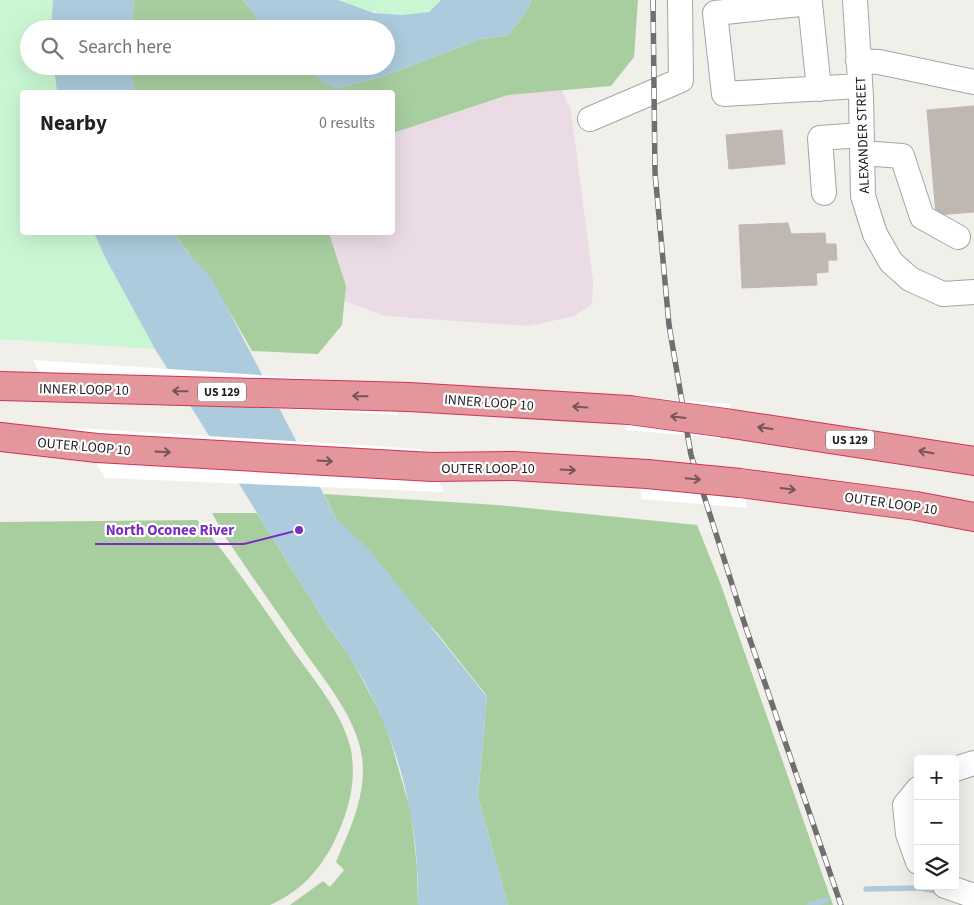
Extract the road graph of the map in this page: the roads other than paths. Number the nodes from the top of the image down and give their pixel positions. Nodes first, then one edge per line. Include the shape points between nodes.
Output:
1 (680, 0) edge
2 (855, 0) edge
3 (858, 61) junction
4 (974, 82) edge
5 (860, 86) junction
6 (819, 89) junction
7 (590, 119) dead end
8 (862, 144) junction
9 (824, 193) dead end
10 (958, 237) dead end
11 (974, 292) edge
12 (0, 380) edge
13 (0, 386) edge
14 (35, 388) junction
15 (0, 437) edge
16 (0, 448) edge
17 (97, 448) junction
18 (974, 461) edge
19 (974, 517) edge
20 (974, 763) edge
21 (959, 768) edge
22 (914, 794) edge
23 (914, 851) edge
24 (957, 890) edge
25 (974, 896) edge

1 - 7 street via 681,80
2 - 3 street, ALEXANDER STREET
3 - 4 street via 879,62
3 - 5 street, ALEXANDER STREET
5 - 6 street
5 - 8 street, ALEXANDER STREET
6 - 6 street via 724,94 715,12 810,2
8 - 9 street via 820,138
8 - 10 street via 902,156 922,217
8 - 11 street, ALEXANDER STREET via 863,196 875,234 891,262 910,279 943,294
12 - 14 highway
13 - 14 highway, INNER LOOP 10 / US 129
18 -> 14 highway, INNER LOOP 10 / US 129, bridge via 629,410 409,397
15 - 17 highway, OUTER LOOP 10
16 - 17 highway
17 -> 19 highway, OUTER LOOP 10, bridge via 432,467 514,466 647,474 916,506
20 - 21 street
22 - 23 street via 905,805 908,834
24 - 25 street

